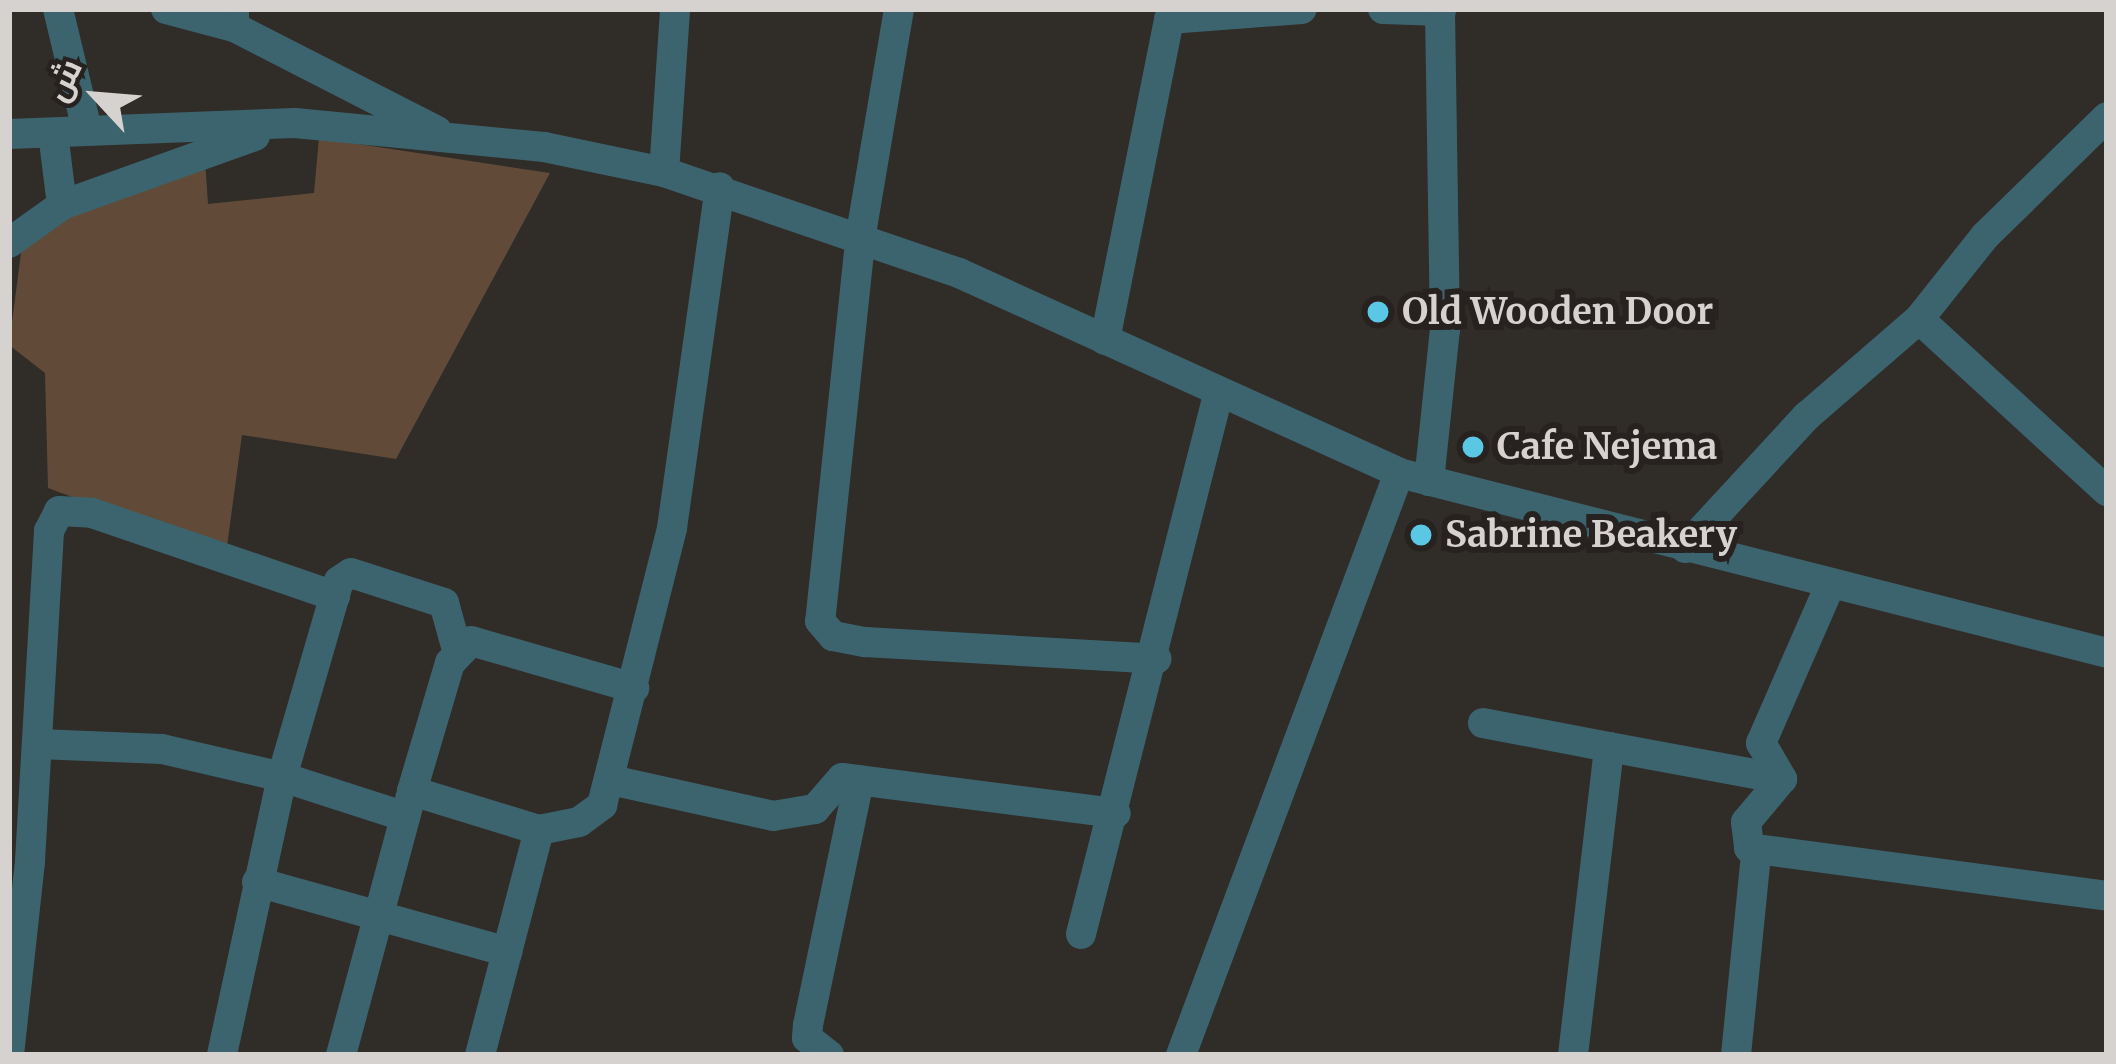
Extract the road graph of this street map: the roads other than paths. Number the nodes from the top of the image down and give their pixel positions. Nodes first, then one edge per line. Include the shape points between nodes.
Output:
1 (58, 9) edge
2 (166, 9) edge
3 (675, 9) edge
4 (899, 9) edge
5 (1302, 9) edge
6 (1383, 9) edge
7 (1221, 10) edge
8 (1441, 10) edge
9 (234, 18) edge
10 (295, 123) junction
11 (87, 130) junction
12 (9, 134) edge
13 (53, 134) junction
14 (444, 136) junction
15 (2100, 137) edge
16 (664, 172) junction
17 (720, 187) junction
18 (62, 205) junction
19 (861, 233) junction
20 (9, 243) edge
21 (1919, 319) junction
22 (1105, 340) junction
23 (1218, 395) junction
24 (1414, 477) junction
25 (2107, 491) edge
26 (1685, 548) junction
27 (1831, 583) junction
28 (334, 596) junction
29 (457, 650) junction
30 (2107, 653) edge
31 (1156, 659) junction
32 (634, 688) junction
33 (1483, 723) dead end
34 (38, 744) junction
35 (1609, 747) junction
36 (282, 777) junction
37 (1782, 779) junction
38 (611, 780) junction
39 (859, 780) junction
40 (408, 804) junction
41 (21, 806) edge
42 (1116, 813) junction
43 (539, 830) junction
44 (1756, 854) junction
45 (257, 882) junction
46 (2107, 896) edge
47 (373, 917) junction
48 (1082, 934) dead end
49 (507, 952) junction
50 (9, 1055) edge
51 (222, 1055) edge
52 (340, 1055) edge
53 (480, 1055) edge
54 (829, 1055) edge
55 (1181, 1055) edge
56 (1574, 1055) edge
57 (1736, 1055) edge

1 - 11 street
2 - 9 street
3 - 16 street
4 - 19 street
5 - 7 street
6 - 8 street
7 - 22 street via 1180,13 1164,29
8 - 24 street via 1445,330
9 - 14 street
10 - 11 street
10 - 14 street
10 - 18 street
11 - 13 street
12 - 13 street
13 - 18 street
14 - 16 street
15 - 21 street via 1985,236
16 - 17 street
17 - 19 street
17 - 32 street via 672,528
18 - 20 street
19 - 22 street
19 - 31 street via 820,621 833,636 865,642
21 - 25 street
21 - 26 street via 1807,416
22 - 23 street
23 - 24 street
23 - 31 street
24 - 26 street
24 - 55 street
26 - 27 street
27 - 30 street
27 - 37 street via 1762,743
28 - 29 street via 351,574 444,603
28 - 34 street via 92,513 59,511 49,530
28 - 36 street
29 - 32 street via 485,640
29 - 40 street
31 - 42 street
32 - 38 street
33 - 35 street
34 - 36 street via 162,749
34 - 41 street
35 - 37 street
35 - 56 street
36 - 40 street
36 - 45 street
37 - 44 street via 1746,822
38 - 39 street via 772,816 814,809 842,778
38 - 43 street via 602,805 579,822
39 - 42 street
39 - 54 street via 808,1025 807,1038
40 - 43 street
40 - 47 street
41 - 50 street
42 - 48 street
43 - 49 street
44 - 46 street
44 - 57 street
45 - 47 street
45 - 51 street
47 - 49 street
47 - 52 street
49 - 53 street

